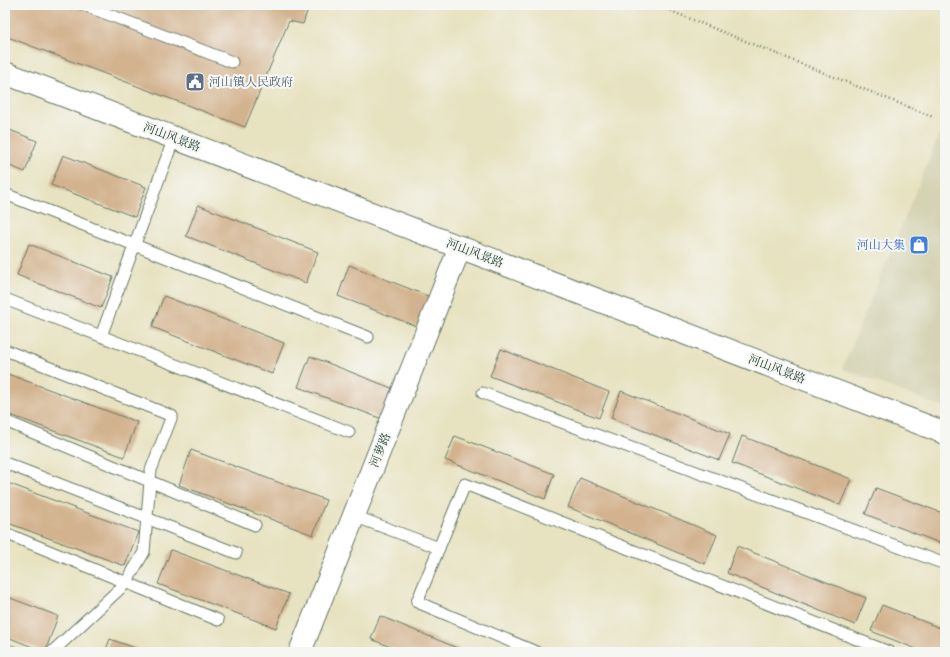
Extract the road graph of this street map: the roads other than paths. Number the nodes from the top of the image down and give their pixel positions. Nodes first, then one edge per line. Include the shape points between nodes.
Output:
1 (84, 5) edge
2 (232, 62) dead end
3 (5, 73) edge
4 (174, 138) junction
5 (5, 194) edge
6 (135, 245) junction
7 (460, 247) junction
8 (5, 300) edge
9 (101, 336) junction
10 (368, 338) dead end
11 (5, 350) edge
12 (483, 393) dead end
13 (5, 421) edge
14 (349, 432) dead end
15 (945, 434) edge
16 (5, 463) edge
17 (354, 516) junction
18 (148, 518) junction
19 (255, 525) dead end
20 (5, 533) edge
21 (439, 548) junction
22 (236, 553) dead end
23 (945, 564) edge
24 (126, 583) junction
25 (218, 620) dead end
26 (5, 649) edge
27 (13, 652) edge
28 (52, 652) edge
29 (300, 652) edge
30 (536, 652) edge
31 (889, 652) edge

1 - 2 lane
3 - 4 main road, 河山风景路
4 - 6 lane
4 - 7 main road, 河山风景路
5 - 6 lane
6 - 9 lane
6 - 10 lane
7 - 15 main road, 河山风景路
7 - 17 main road, 河萝路
8 - 9 lane
9 - 14 lane
11 - 18 lane via 172,416 151,470
12 - 23 lane
13 - 19 lane
16 - 18 lane
17 - 21 lane
17 - 29 main road, 河萝路
18 - 22 lane
18 - 24 lane via 144,552
20 - 24 lane
21 - 30 lane via 417,602
21 - 31 lane via 465,484
24 - 25 lane
24 - 28 lane
26 - 27 lane

